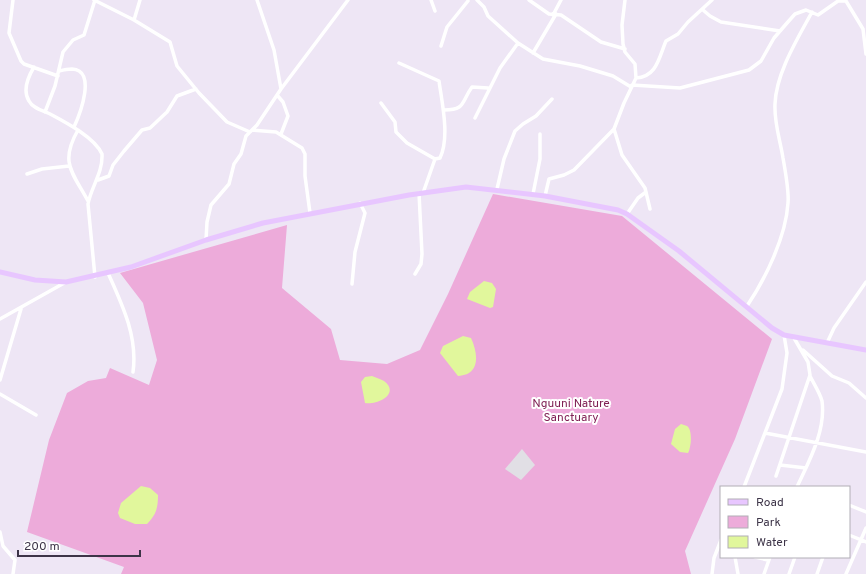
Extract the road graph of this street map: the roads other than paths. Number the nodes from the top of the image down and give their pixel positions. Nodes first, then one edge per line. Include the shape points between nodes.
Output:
1 (13, 0) edge
2 (94, 0) edge
3 (140, 0) edge
4 (257, 0) edge
5 (348, 0) edge
6 (431, 0) edge
7 (468, 0) edge
8 (478, 0) edge
9 (529, 0) edge
10 (561, 0) edge
11 (625, 0) edge
12 (712, 0) edge
13 (703, 10) junction
14 (435, 11) dead end
15 (812, 12) junction
16 (554, 15) junction
17 (134, 20) junction
18 (780, 31) junction
19 (518, 43) junction
20 (441, 46) dead end
21 (624, 49) junction
22 (533, 53) junction
23 (866, 54) edge
24 (399, 63) dead end
25 (34, 67) junction
26 (59, 71) junction
27 (58, 76) junction
28 (636, 78) junction
29 (632, 86) junction
30 (488, 88) junction
31 (196, 89) junction
32 (281, 89) junction
33 (277, 95) junction
34 (552, 99) dead end
35 (381, 103) dead end
36 (444, 110) junction
37 (45, 112) junction
38 (475, 118) dead end
39 (74, 127) junction
40 (614, 129) junction
41 (78, 130) junction
42 (251, 131) junction
43 (280, 134) junction
44 (540, 134) dead end
45 (435, 159) junction
46 (69, 166) junction
47 (27, 174) dead end
48 (98, 180) junction
49 (497, 189) junction
50 (646, 192) junction
51 (421, 193) junction
52 (533, 194) junction
53 (545, 196) junction
54 (88, 201) junction
55 (360, 203) junction
56 (650, 209) dead end
57 (310, 213) junction
58 (627, 214) junction
59 (206, 240) junction
60 (0, 272) edge
61 (108, 273) junction
62 (415, 274) dead end
63 (95, 277) junction
64 (66, 282) junction
65 (866, 282) edge
66 (352, 284) dead end
67 (747, 306) junction
68 (21, 308) junction
69 (0, 319) edge
70 (784, 335) junction
71 (794, 338) junction
72 (827, 343) junction
73 (800, 348) junction
74 (866, 350) edge
75 (133, 372) dead end
76 (810, 375) junction
77 (0, 380) edge
78 (0, 394) edge
79 (866, 398) edge
80 (36, 415) dead end
81 (765, 433) junction
82 (790, 438) junction
83 (816, 442) junction
84 (866, 452) edge
85 (780, 465) junction
86 (806, 468) junction
87 (776, 476) dead end
88 (744, 486) edge
89 (797, 486) edge
90 (850, 506) edge
91 (866, 512) edge
92 (866, 528) edge
93 (0, 532) edge
94 (850, 535) edge
95 (860, 540) junction
96 (866, 542) edge
97 (719, 550) edge
98 (735, 558) edge
99 (795, 558) edge
100 (822, 558) edge
101 (769, 559) edge
102 (13, 574) edge
103 (712, 574) edge
104 (738, 574) edge
105 (764, 574) edge
106 (789, 574) edge
107 (817, 574) edge
108 (846, 574) edge

1 - 25 street via 9,37 21,61
2 - 17 street
2 - 26 street via 86,32 82,37 74,39 65,49
3 - 17 street
4 - 32 street via 274,50
5 - 32 street
6 - 14 street
7 - 20 street via 447,27
8 - 19 street via 488,16
9 - 16 street
10 - 16 street
11 - 21 street via 622,25
12 - 13 street
13 - 18 street via 721,22
13 - 28 street via 678,34 666,41 660,59 650,73
15 - 18 street via 806,10 795,14
15 - 23 street via 818,15 838,1 846,1 863,29
15 - 67 street via 792,49 774,103 783,157 788,201 787,216 769,266
16 - 21 street via 561,15 601,42
16 - 22 street
17 - 31 street via 172,43 176,63
18 - 29 street via 761,61 742,73 716,77 680,88
19 - 22 street
19 - 30 street
21 - 28 street via 635,64
22 - 29 street via 543,59 613,76
24 - 36 street via 438,79
25 - 27 street
25 - 37 street via 26,86 26,96 33,106
26 - 27 street
26 - 39 street via 73,69 82,73 85,78 81,107
27 - 37 street
28 - 29 street
29 - 40 street
30 - 36 street via 472,87 460,108
30 - 38 street
31 - 42 street via 226,122
31 - 48 street via 178,94 167,112 140,132 113,165 109,176
32 - 33 street
33 - 42 street
33 - 43 street via 283,102 288,116
34 - 49 street via 536,116 516,130 504,159
35 - 45 street via 395,122 399,136 415,149
36 - 45 street via 443,148 440,158
37 - 39 street
39 - 41 street
40 - 50 street via 622,156
40 - 53 street via 579,166 564,176 549,179
41 - 46 street via 70,147
41 - 48 street via 101,152
42 - 43 street
42 - 59 street via 234,164 229,184 211,205
43 - 57 street via 300,144 304,150
44 - 52 street via 539,165
45 - 51 street
46 - 47 street via 42,169
46 - 54 street
48 - 54 street via 90,192
49 - 51 main road via 466,187
49 - 52 main road
50 - 56 street
50 - 58 street via 638,198
51 - 55 main road
51 - 62 street via 422,254 421,264
52 - 53 main road
53 - 58 main road
54 - 63 street
55 - 57 main road
55 - 66 street via 365,213 355,252
57 - 59 main road via 263,223
58 - 67 main road via 657,233
59 - 61 main road
60 - 64 main road via 35,280
61 - 63 main road
61 - 75 street via 125,312 134,351
63 - 64 main road
64 - 68 street
65 - 72 street via 834,328
67 - 70 main road
68 - 69 street
68 - 77 street
70 - 71 main road
70 - 81 street via 787,353 784,380
71 - 72 main road
71 - 73 street
72 - 74 main road
73 - 76 street via 808,362
73 - 79 street via 832,376 849,383
76 - 82 street
76 - 83 street via 822,401 822,421
78 - 80 street
81 - 82 street
81 - 88 street
82 - 83 street
82 - 85 street
83 - 84 street
83 - 86 street
85 - 86 street
85 - 87 street
86 - 89 street
90 - 91 street
92 - 95 street
93 - 102 street via 2,546 15,560
94 - 95 street
95 - 96 street
95 - 108 street
97 - 103 street via 714,558
98 - 104 street
99 - 106 street
100 - 107 street
101 - 105 street

